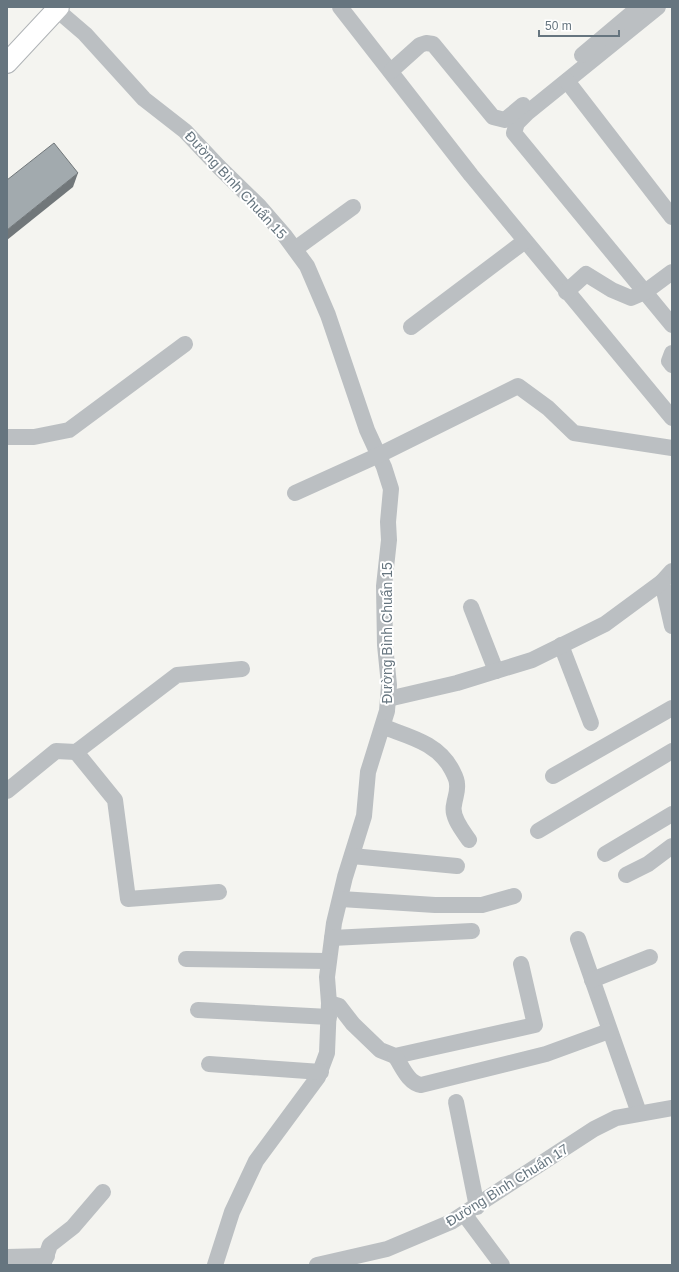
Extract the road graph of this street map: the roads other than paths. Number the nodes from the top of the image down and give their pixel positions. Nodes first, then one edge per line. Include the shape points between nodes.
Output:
1 (340, 7) edge
2 (639, 7) edge
3 (658, 7) edge
4 (58, 9) edge
5 (7, 62) edge
6 (391, 72) junction
7 (567, 81) junction
8 (352, 207) dead end
9 (672, 217) edge
10 (525, 241) junction
11 (295, 249) junction
12 (672, 272) edge
13 (566, 292) junction
14 (645, 292) junction
15 (672, 325) edge
16 (411, 327) dead end
17 (185, 344) dead end
18 (672, 353) edge
19 (672, 365) edge
20 (672, 418) edge
21 (7, 437) edge
22 (672, 448) edge
23 (379, 455) junction
24 (295, 493) dead end
25 (667, 577) edge
26 (471, 607) dead end
27 (672, 626) edge
28 (561, 645) junction
29 (242, 669) dead end
30 (496, 671) junction
31 (388, 699) junction
32 (672, 708) edge
33 (591, 723) dead end
34 (384, 727) junction
35 (672, 751) edge
36 (76, 752) junction
37 (553, 776) dead end
38 (7, 791) edge
39 (672, 814) edge
40 (538, 831) dead end
41 (469, 840) dead end
42 (672, 846) edge
43 (605, 854) dead end
44 (352, 856) junction
45 (456, 866) dead end
46 (626, 875) dead end
47 (219, 892) dead end
48 (514, 896) dead end
49 (341, 899) junction
50 (472, 931) dead end
51 (332, 938) junction
52 (578, 938) dead end
53 (650, 957) dead end
54 (186, 959) dead end
55 (328, 961) junction
56 (521, 964) dead end
57 (592, 980) junction
58 (198, 1010) dead end
59 (329, 1010) junction
60 (609, 1031) junction
61 (395, 1056) junction
62 (209, 1064) dead end
63 (321, 1072) junction
64 (456, 1102) dead end
65 (672, 1108) edge
66 (639, 1114) junction
67 (103, 1192) dead end
68 (471, 1211) junction
69 (7, 1257) edge
70 (45, 1261) edge
71 (215, 1265) edge
72 (317, 1265) edge
73 (502, 1265) edge

1 - 6 street
2 - 6 street via 505,120 493,117 433,44 420,45
3 - 7 street
4 - 5 main road
4 - 11 street, Đường Bình Chuẩn 15 via 85,34 148,103 185,131 259,206
6 - 10 street via 470,175
7 - 9 street
7 - 14 street via 517,123 514,133
8 - 11 street
10 - 13 street
10 - 16 street
11 - 23 street, Đường Bình Chuẩn 15 via 318,289 367,430
12 - 14 street
13 - 14 street via 586,274 631,298
13 - 20 street
14 - 15 street
17 - 21 street via 69,430 34,437
18 - 19 street via 668,361
22 - 23 street via 574,433 548,408 518,386
23 - 24 street
23 - 31 street, Đường Bình Chuẩn 15 via 391,489 384,586 385,645 390,685
25 - 27 street
25 - 28 street via 605,624
26 - 30 street
28 - 30 street via 532,660
28 - 33 street
29 - 36 street via 177,675
30 - 31 street
31 - 34 street, Đường Bình Chuẩn 15
32 - 37 street
34 - 41 street via 423,741 449,764 457,781 458,792 453,806 457,822
34 - 44 street, Đường Bình Chuẩn 15 via 368,772 364,816
35 - 40 street
36 - 38 street via 56,751
36 - 47 street via 115,800 128,899
39 - 43 street
42 - 46 street via 648,864
44 - 45 street
44 - 49 street, Đường Bình Chuẩn 15
48 - 49 street via 482,905
49 - 51 street, Đường Bình Chuẩn 15
50 - 51 street
51 - 55 street, Đường Bình Chuẩn 15
52 - 57 street
53 - 57 street
54 - 55 street
55 - 59 street, Đường Bình Chuẩn 15
56 - 61 street via 535,1026
57 - 60 street
58 - 59 street
59 - 61 street via 339,1006 353,1024 380,1050
59 - 63 street, Đường Bình Chuẩn 15 via 327,1053
60 - 61 street via 546,1054 421,1085 415,1084 409,1078
60 - 66 street
62 - 63 street
63 - 71 street, Đường Bình Chuẩn 15 via 256,1162 232,1212
64 - 68 street
65 - 66 street, Đường Bình Chuẩn 17
66 - 68 street, Đường Bình Chuẩn 17 via 616,1118 594,1129
67 - 70 street via 73,1227 50,1245
68 - 72 street, Đường Bình Chuẩn 17 via 387,1249
68 - 73 street
69 - 70 street

